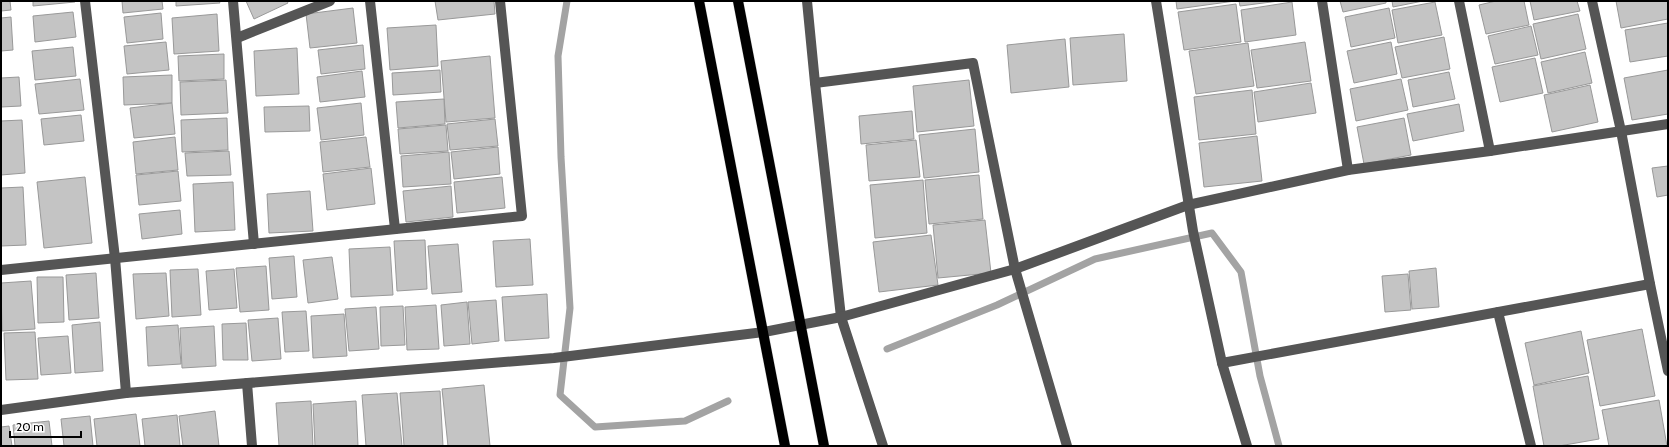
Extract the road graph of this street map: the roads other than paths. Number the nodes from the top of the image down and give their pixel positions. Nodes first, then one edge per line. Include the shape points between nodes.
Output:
1 (85, 1) edge
2 (233, 1) edge
3 (330, 1) edge
4 (370, 1) edge
5 (500, 1) edge
6 (699, 1) edge
7 (738, 1) edge
8 (807, 1) edge
9 (1156, 1) edge
10 (1322, 1) edge
11 (1459, 1) edge
12 (1592, 1) edge
13 (237, 38) junction
14 (814, 83) junction
15 (1668, 124) edge
16 (1621, 131) junction
17 (1490, 151) junction
18 (1348, 170) junction
19 (1188, 205) junction
20 (395, 229) junction
21 (254, 244) junction
22 (115, 258) junction
23 (1015, 269) junction
24 (1, 270) edge
25 (1650, 284) junction
26 (1498, 312) junction
27 (841, 316) junction
28 (802, 324) junction
29 (764, 332) junction
30 (1222, 363) junction
31 (1668, 371) edge
32 (247, 383) junction
33 (126, 393) junction
34 (1, 410) edge
35 (252, 446) edge
36 (785, 446) edge
37 (824, 446) edge
38 (883, 446) edge
39 (1067, 446) edge
40 (1248, 446) edge
41 (1531, 446) edge

1 - 22 street
2 - 13 street
3 - 13 street
4 - 20 street
5 - 20 street via 522,216
6 - 29 main road
7 - 28 main road
8 - 14 street
9 - 19 street
10 - 18 street
11 - 17 street
12 - 16 street
13 - 21 street
14 - 23 street via 973,63
14 - 27 street
15 - 16 street
16 - 17 street
16 - 25 street
17 - 18 street
18 - 19 street
19 - 23 street
19 - 30 street
20 - 21 street
21 - 22 street
22 - 24 street
22 - 33 street
23 - 27 street
23 - 39 street
25 - 26 street
25 - 31 street
26 - 30 street
26 - 41 street
27 - 28 street
27 - 38 street
28 - 29 street
28 - 37 main road
29 - 32 street via 554,358
29 - 36 main road
30 - 40 street
32 - 33 street
32 - 35 street
33 - 34 street

